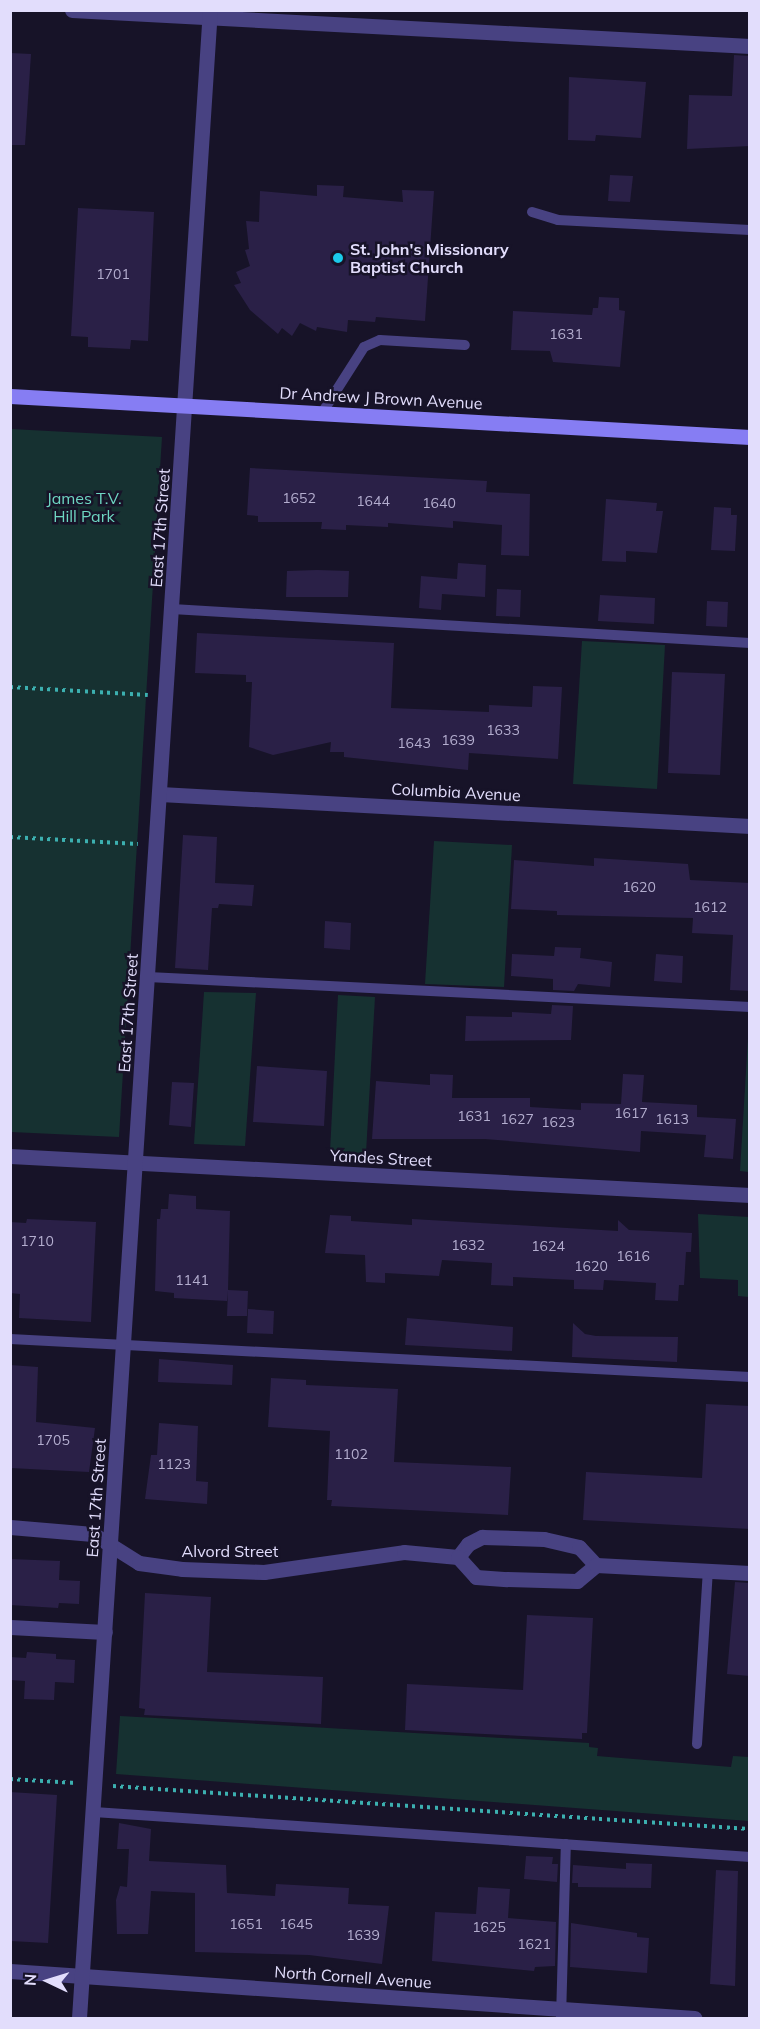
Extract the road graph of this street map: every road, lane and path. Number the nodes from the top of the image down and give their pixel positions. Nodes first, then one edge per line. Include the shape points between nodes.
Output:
1 (72, 10) edge
2 (210, 14) edge
3 (750, 46) edge
4 (532, 212) dead end
5 (750, 230) edge
6 (465, 345) dead end
7 (10, 396) edge
8 (186, 406) junction
9 (322, 413) junction
10 (750, 437) edge
11 (172, 609) junction
12 (750, 643) edge
13 (10, 687) edge
14 (152, 695) dead end
15 (160, 794) junction
16 (750, 826) edge
17 (10, 837) edge
18 (141, 845) dead end
19 (148, 977) junction
20 (750, 1007) edge
21 (10, 1156) edge
22 (136, 1162) junction
23 (750, 1195) edge
24 (10, 1339) edge
25 (124, 1345) junction
26 (750, 1377) edge
27 (10, 1527) edge
28 (111, 1542) junction
29 (458, 1557) junction
30 (596, 1565) junction
31 (708, 1571) junction
32 (750, 1573) edge
33 (10, 1627) edge
34 (105, 1632) junction
35 (697, 1744) dead end
36 (10, 1779) edge
37 (73, 1783) dead end
38 (112, 1786) dead end
39 (94, 1812) junction
40 (750, 1829) edge
41 (566, 1844) junction
42 (750, 1857) edge
43 (10, 1971) edge
44 (81, 1976) junction
45 (561, 2014) edge
46 (79, 2019) edge
47 (694, 2019) edge

1 - 2 street
2 - 3 street
2 - 8 street, East 17th Street
4 - 5 lane via 558,220
6 - 9 lane via 380,340 364,347
7 - 8 main road, Dr Andrew J Brown Avenue
8 - 9 main road, Dr Andrew J Brown Avenue
8 - 11 street, East 17th Street
9 - 10 main road, Dr Andrew J Brown Avenue
11 - 12 lane
11 - 15 street, East 17th Street
13 - 14 path
15 - 16 street, Columbia Avenue
15 - 19 street, East 17th Street
17 - 18 path
19 - 20 lane
19 - 22 street, East 17th Street
21 - 22 street, Yandes Street
22 - 23 street, Yandes Street
22 - 25 street, East 17th Street
24 - 25 lane
25 - 26 lane
25 - 28 street, East 17th Street
27 - 28 street, Alvord Street via 93,1534
28 - 29 street, Alvord Street via 139,1563 182,1569 264,1572 404,1552
28 - 34 street, East 17th Street
29 - 30 street via 476,1577 507,1579 577,1581
29 - 30 street via 468,1544 482,1536 550,1540 579,1547
30 - 31 street
31 - 32 street
31 - 35 lane
33 - 34 street
34 - 39 street, East 17th Street
36 - 37 path
38 - 40 path
39 - 41 lane
39 - 44 street, East 17th Street
41 - 42 lane
41 - 45 lane
43 - 44 street, North Cornell Avenue
44 - 45 street, North Cornell Avenue
44 - 46 street, East 17th Street
45 - 47 street, North Cornell Avenue

